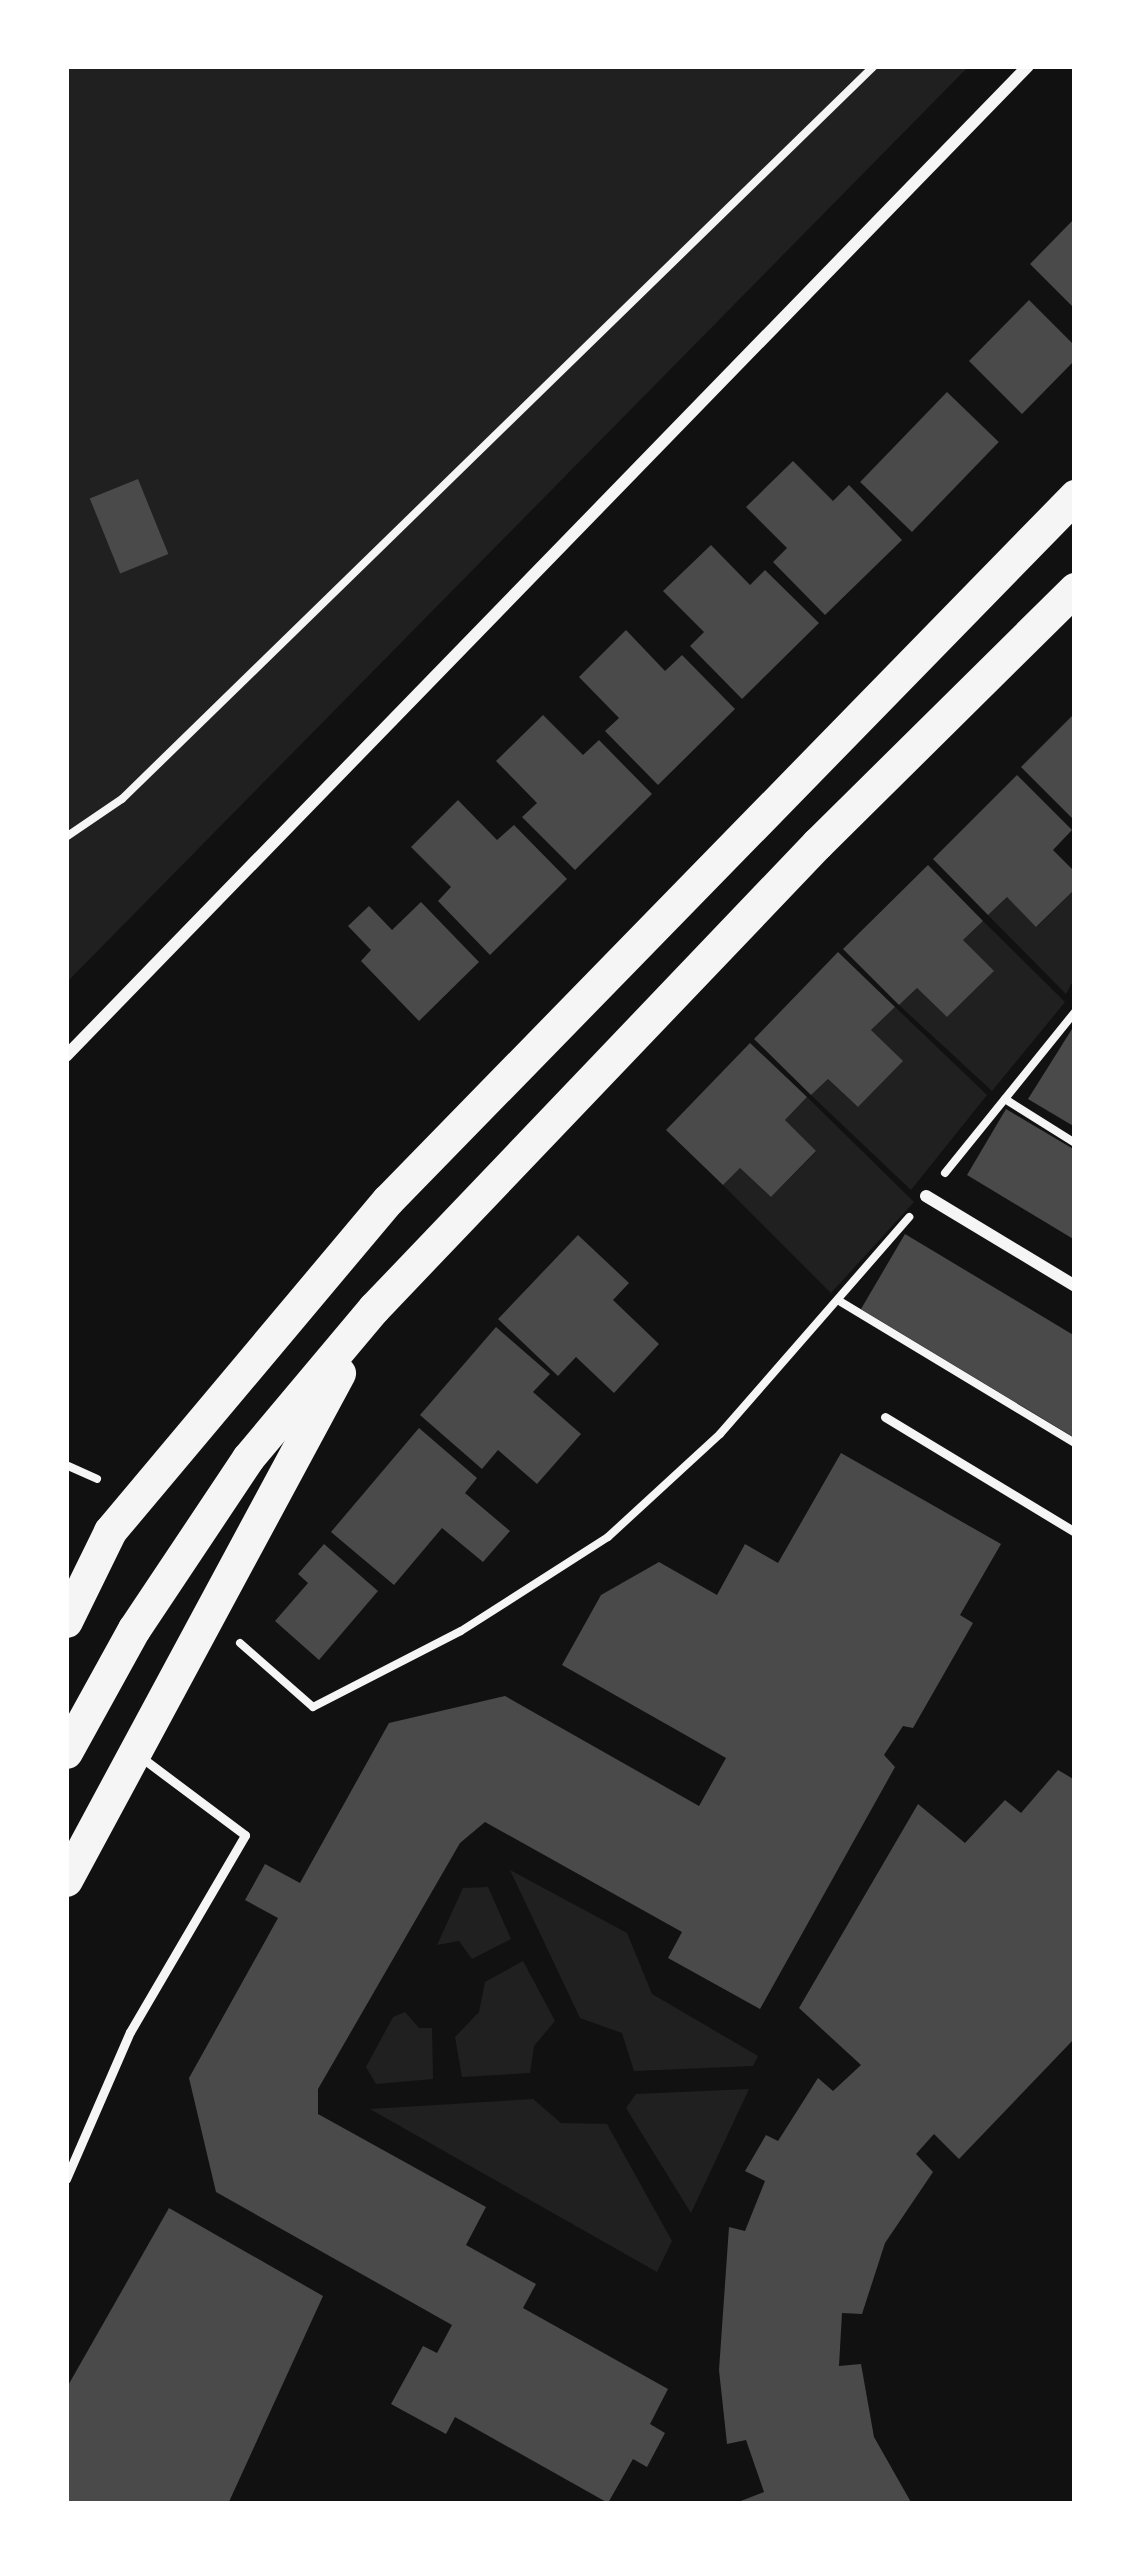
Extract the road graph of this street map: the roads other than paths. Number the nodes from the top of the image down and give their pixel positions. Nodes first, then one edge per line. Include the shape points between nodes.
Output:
1 (1028, 66) edge
2 (1075, 496) edge
3 (1075, 589) edge
4 (66, 1056) edge
5 (926, 1196) road end
6 (1075, 1286) edge
7 (374, 1308) junction
8 (885, 1417) dead end
9 (110, 1531) junction
10 (1075, 1532) edge
11 (66, 1573) edge
12 (66, 1621) edge
13 (66, 1752) edge
14 (133, 1752) junction
15 (66, 1880) edge
16 (66, 2179) edge

1 - 4 street
2 - 9 highway via 388,1200
3 - 7 highway via 817,844
5 - 6 street
7 - 13 highway via 248,1458 134,1629
7 - 14 highway
8 - 10 lane
9 - 11 highway
9 - 12 highway
14 - 15 highway
14 - 16 lane via 245,1835 130,2032

